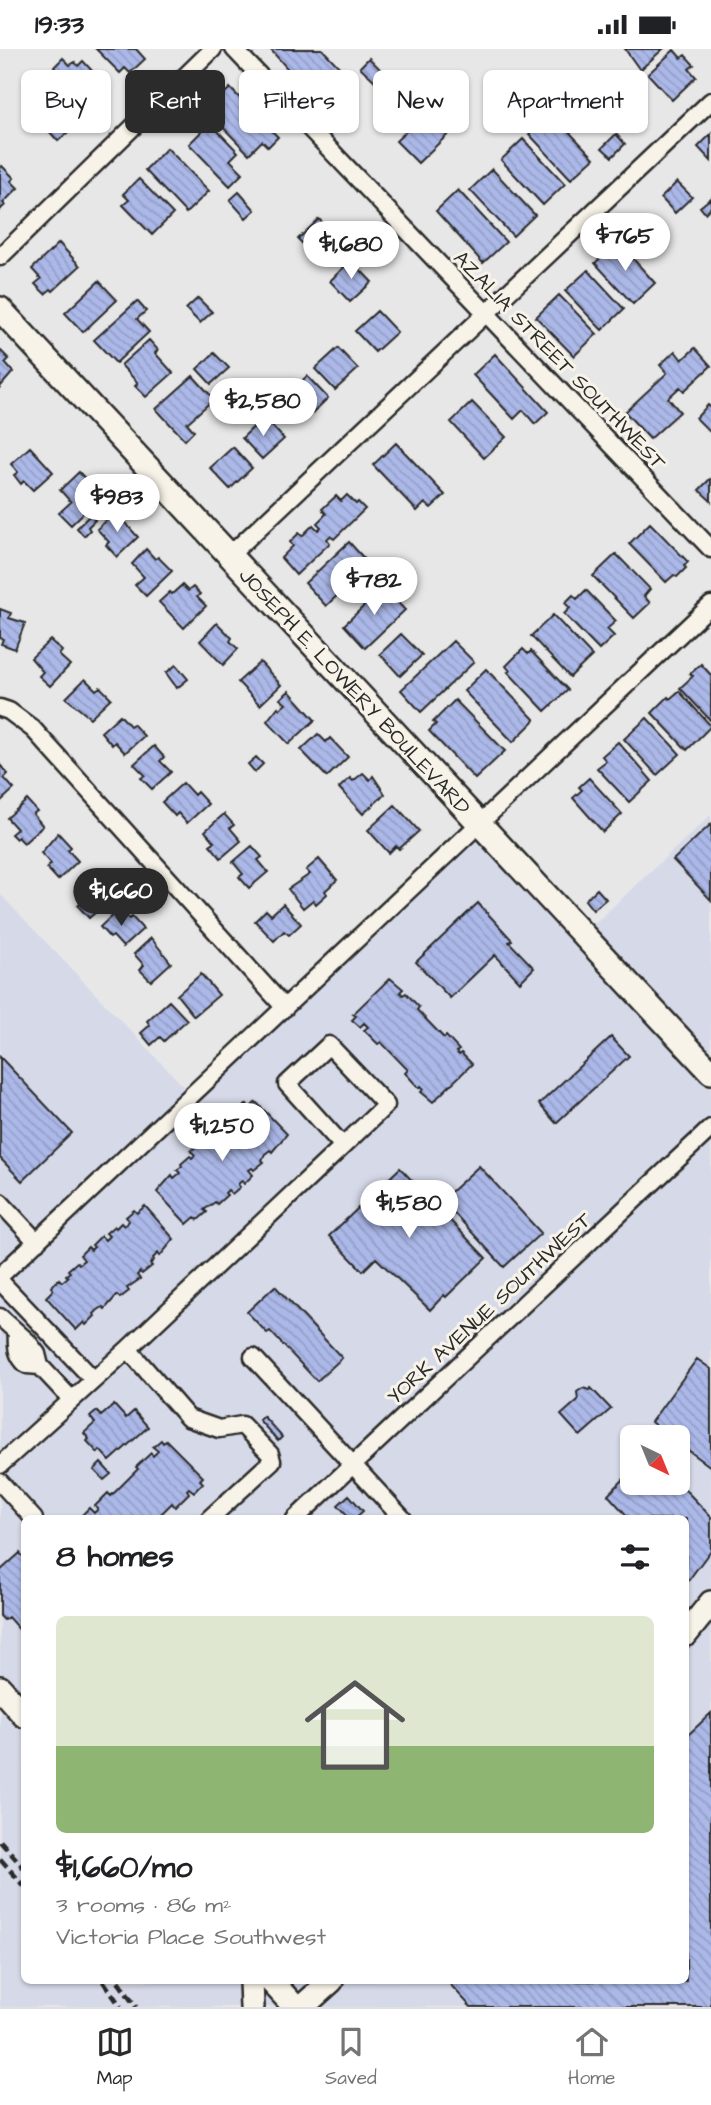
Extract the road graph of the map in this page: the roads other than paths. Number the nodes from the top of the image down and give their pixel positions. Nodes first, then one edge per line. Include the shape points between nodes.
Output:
1 (213, 49) edge
2 (234, 49) edge
3 (711, 101) edge
4 (0, 257) edge
5 (0, 309) edge
6 (486, 313) junction
7 (711, 549) edge
8 (230, 555) junction
9 (711, 605) edge
10 (0, 708) edge
11 (479, 825) junction
12 (285, 1008) junction
13 (711, 1072) edge
14 (711, 1128) edge
15 (343, 1146) junction
16 (0, 1202) edge
17 (37, 1242) junction
18 (0, 1279) edge
19 (0, 1317) edge
20 (128, 1349) junction
21 (253, 1357) dead end
22 (93, 1379) junction
23 (71, 1399) junction
24 (353, 1464) junction
25 (0, 1465) edge
26 (0, 1482) edge
27 (30, 1515) edge
28 (213, 1515) edge
29 (299, 1515) edge
30 (399, 1515) edge
31 (711, 1603) edge
32 (689, 1630) edge
33 (0, 1688) edge
34 (21, 1712) edge
35 (252, 1984) edge
36 (274, 1984) edge
37 (328, 1984) edge
38 (252, 2007) edge
39 (295, 2007) edge
40 (303, 2007) edge

1 - 4 street
2 - 6 street, AZALIA STREET SOUTHWEST
3 - 6 street
5 - 8 street, JOSEPH E. LOWERY BOULEVARD
6 - 7 street, AZALIA STREET SOUTHWEST
6 - 8 street
8 - 11 street, JOSEPH E. LOWERY BOULEVARD
9 - 11 street
10 - 12 street via 33,729
11 - 12 street
11 - 13 street, JOSEPH E. LOWERY BOULEVARD
12 - 17 street
14 - 24 street, YORK AVENUE SOUTHWEST
15 - 15 street via 386,1105 329,1045 287,1084
15 - 20 street
16 - 17 street
17 - 18 street
18 - 22 street
19 - 23 street via 17,1334 19,1358 27,1365 40,1366
20 - 22 street
20 - 28 street via 188,1418 219,1429 242,1425 270,1454 272,1461
21 - 24 street
22 - 23 street
23 - 25 street
24 - 29 street, YORK AVENUE SOUTHWEST
24 - 30 street
26 - 27 street
31 - 32 street
33 - 34 street
35 - 38 street
36 - 39 street
37 - 40 street

